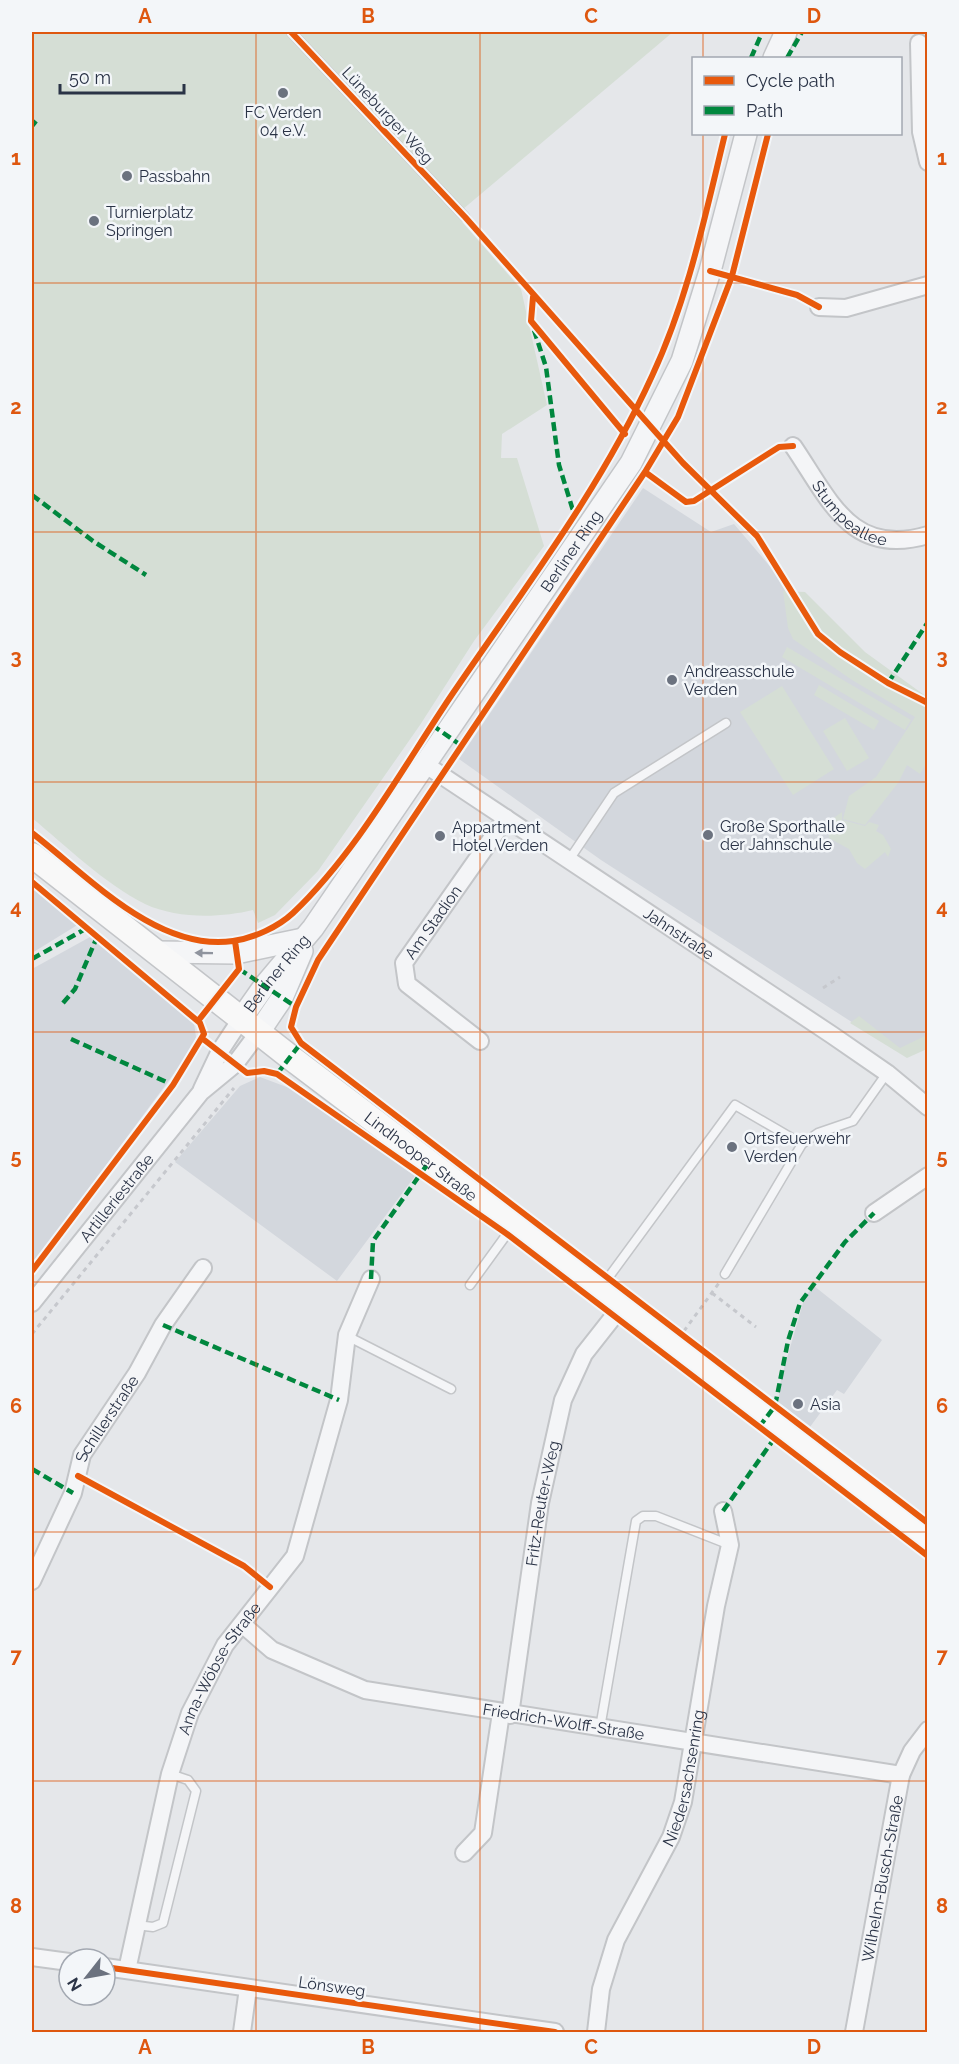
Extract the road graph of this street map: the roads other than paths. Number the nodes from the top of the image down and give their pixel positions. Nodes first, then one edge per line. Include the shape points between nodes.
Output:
1 (291, 32) edge
2 (782, 33) edge
3 (919, 43) dead end
4 (774, 57) edge
5 (746, 135) edge
6 (927, 162) edge
7 (465, 217) dead end
8 (927, 285) edge
9 (819, 307) dead end
10 (793, 446) dead end
11 (927, 535) edge
12 (726, 723) dead end
13 (426, 765) junction
14 (506, 818) junction
15 (32, 855) edge
16 (568, 860) junction
17 (308, 934) junction
18 (157, 952) junction
19 (250, 1026) junction
20 (480, 1041) dead end
21 (887, 1073) junction
22 (927, 1107) edge
23 (802, 1144) junction
24 (927, 1176) edge
25 (874, 1213) dead end
26 (513, 1225) junction
27 (203, 1268) dead end
28 (725, 1274) road end
29 (371, 1279) dead end
30 (470, 1285) dead end
31 (599, 1291) junction
32 (32, 1303) edge
33 (621, 1307) junction
34 (347, 1335) junction
35 (451, 1389) dead end
36 (723, 1511) dead end
37 (927, 1540) edge
38 (730, 1545) junction
39 (32, 1581) edge
40 (242, 1624) junction
41 (506, 1714) junction
42 (600, 1728) junction
43 (927, 1730) edge
44 (694, 1743) junction
45 (170, 1774) junction
46 (901, 1775) junction
47 (464, 1853) dead end
48 (136, 1925) junction
49 (32, 1957) edge
50 (57, 1960) edge
51 (117, 1969) edge
52 (127, 1970) junction
53 (248, 1988) junction
54 (242, 2032) edge
55 (555, 2032) edge
56 (596, 2032) edge
57 (854, 2032) edge

1 - 7 lane, Lüneburger Weg
2 - 4 street
3 - 6 street via 921,132
5 - 13 street, Berliner Ring via 682,361 631,463
8 - 9 street via 846,308
10 - 11 street, Stumpeallee via 834,506 867,536 898,541
12 - 16 lane via 614,793
13 - 14 street, Jahnstraße
13 - 17 street, Berliner Ring
14 - 16 street, Jahnstraße
14 - 20 street, Am Stadion via 404,963 407,984
15 - 18 main road, Lindhooper Straße
16 - 21 street, Jahnstraße
17 -> 18 street via 236,952
17 - 19 street, Berliner Ring
18 - 19 main road, Lindhooper Straße
19 - 26 main road, Lindhooper Straße
19 - 32 street, Artilleriestraße via 220,1051 201,1092
21 - 22 street, Jahnstraße
21 - 23 lane via 853,1120 818,1133
23 - 28 lane
23 - 31 lane via 735,1105
24 - 25 street
26 - 30 lane
26 - 31 main road, Lindhooper Straße
27 - 39 street, Schillerstraße via 82,1455 73,1493
29 - 34 street, Anna-Wöbse-Straße
31 - 33 main road, Lindhooper Straße
33 - 37 main road, Lindhooper Straße
33 - 41 street, Fritz-Reuter-Weg via 584,1354 563,1400 540,1503
34 - 35 lane
34 - 40 street, Anna-Wöbse-Straße via 339,1400 295,1556
36 - 38 street, Niedersachsenring
38 - 42 lane via 656,1516 643,1516 636,1521
38 - 44 street, Niedersachsenring
40 - 41 street, Friedrich-Wolff-Straße via 272,1650 365,1690
40 - 45 street, Anna-Wöbse-Straße via 225,1645 190,1713
41 - 42 street, Friedrich-Wolff-Straße
41 - 47 street, Fritz-Reuter-Weg via 483,1833
42 - 44 street, Friedrich-Wolff-Straße
43 - 46 street, Wilhelm-Busch-Straße
44 - 46 street, Friedrich-Wolff-Straße
44 - 56 street, Niedersachsenring via 683,1802 671,1838 616,1940 601,1989
45 - 48 street, Anna-Wöbse-Straße
45 - 48 lane via 188,1780 196,1791 163,1923 153,1927
46 - 57 street, Wilhelm-Busch-Straße
48 - 52 street, Anna-Wöbse-Straße
49 - 50 street
51 - 52 street, Lönsweg
52 - 53 street, Lönsweg
53 - 54 street
53 - 55 street, Lönsweg

